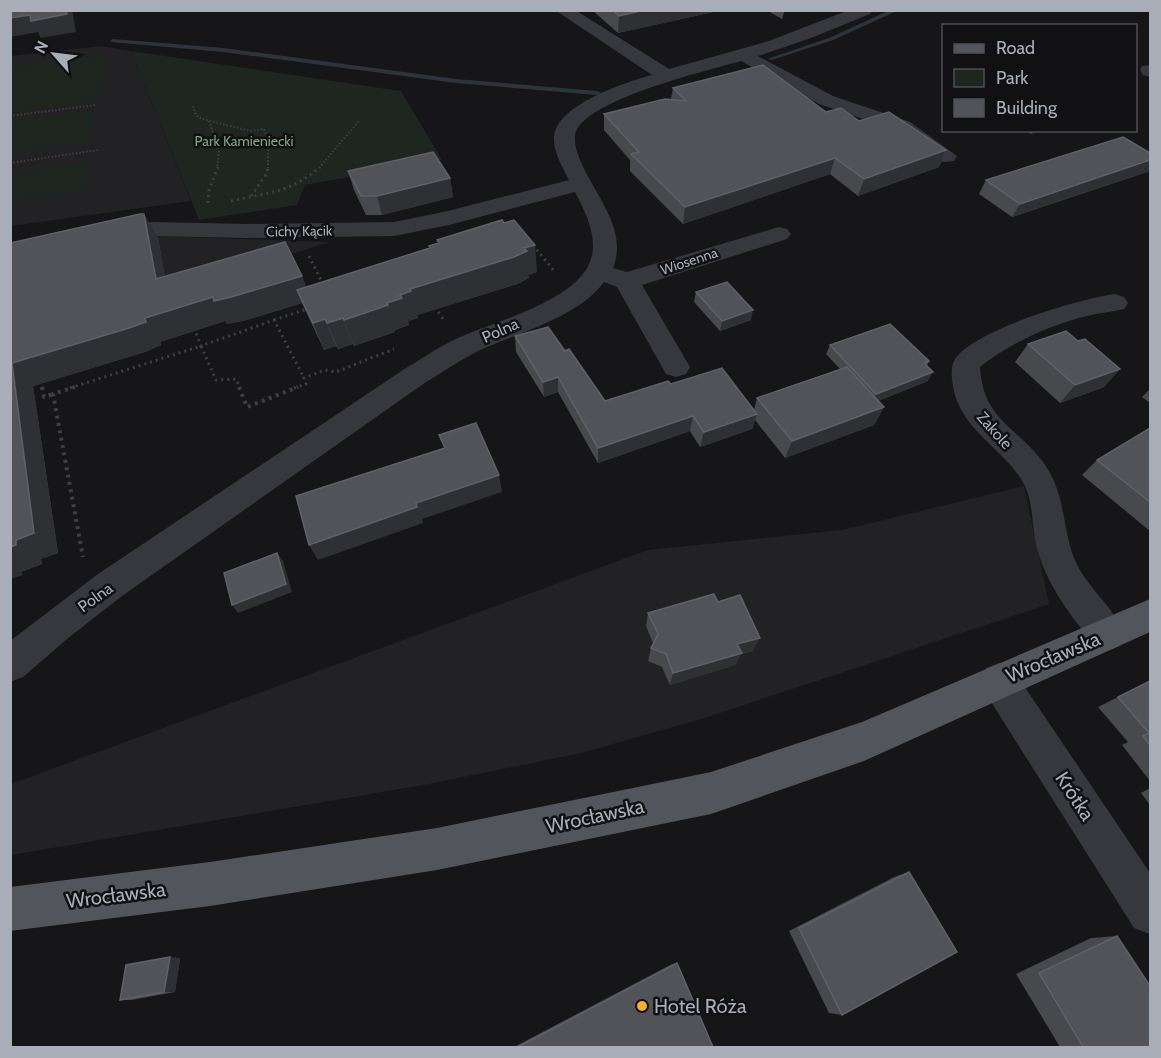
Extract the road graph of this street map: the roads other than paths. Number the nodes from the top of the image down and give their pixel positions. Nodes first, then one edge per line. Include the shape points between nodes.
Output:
1 (562, 10) edge
2 (864, 10) edge
3 (743, 55) junction
4 (667, 76) junction
5 (946, 156) edge
6 (582, 183) junction
7 (779, 234) dead end
8 (84, 235) edge
9 (613, 277) junction
10 (1115, 303) dead end
11 (676, 367) dead end
12 (1150, 615) edge
13 (1107, 634) junction
14 (10, 665) edge
15 (999, 681) junction
16 (10, 909) edge
17 (1150, 912) edge

1 - 4 street
2 - 3 street
3 - 4 street
3 - 5 street via 826,100 903,126
4 - 6 street via 612,95 568,125 562,137 565,152
6 - 8 street, Cichy Kącik via 394,229 154,229
6 - 9 street via 599,213 605,255
7 - 9 street, Wiosenna
9 - 11 street
9 - 14 street, Polna via 464,346 416,375 110,585
10 - 13 street, Zakole via 1097,303 1041,323 979,352 966,364 965,380 968,397 982,419 1036,477 1044,493 1062,572
12 - 13 main road, Wrocławska
13 - 15 main road, Wrocławska
15 - 16 main road, Wrocławska via 864,741 711,793 437,849 210,884
15 - 17 street, Krótka

